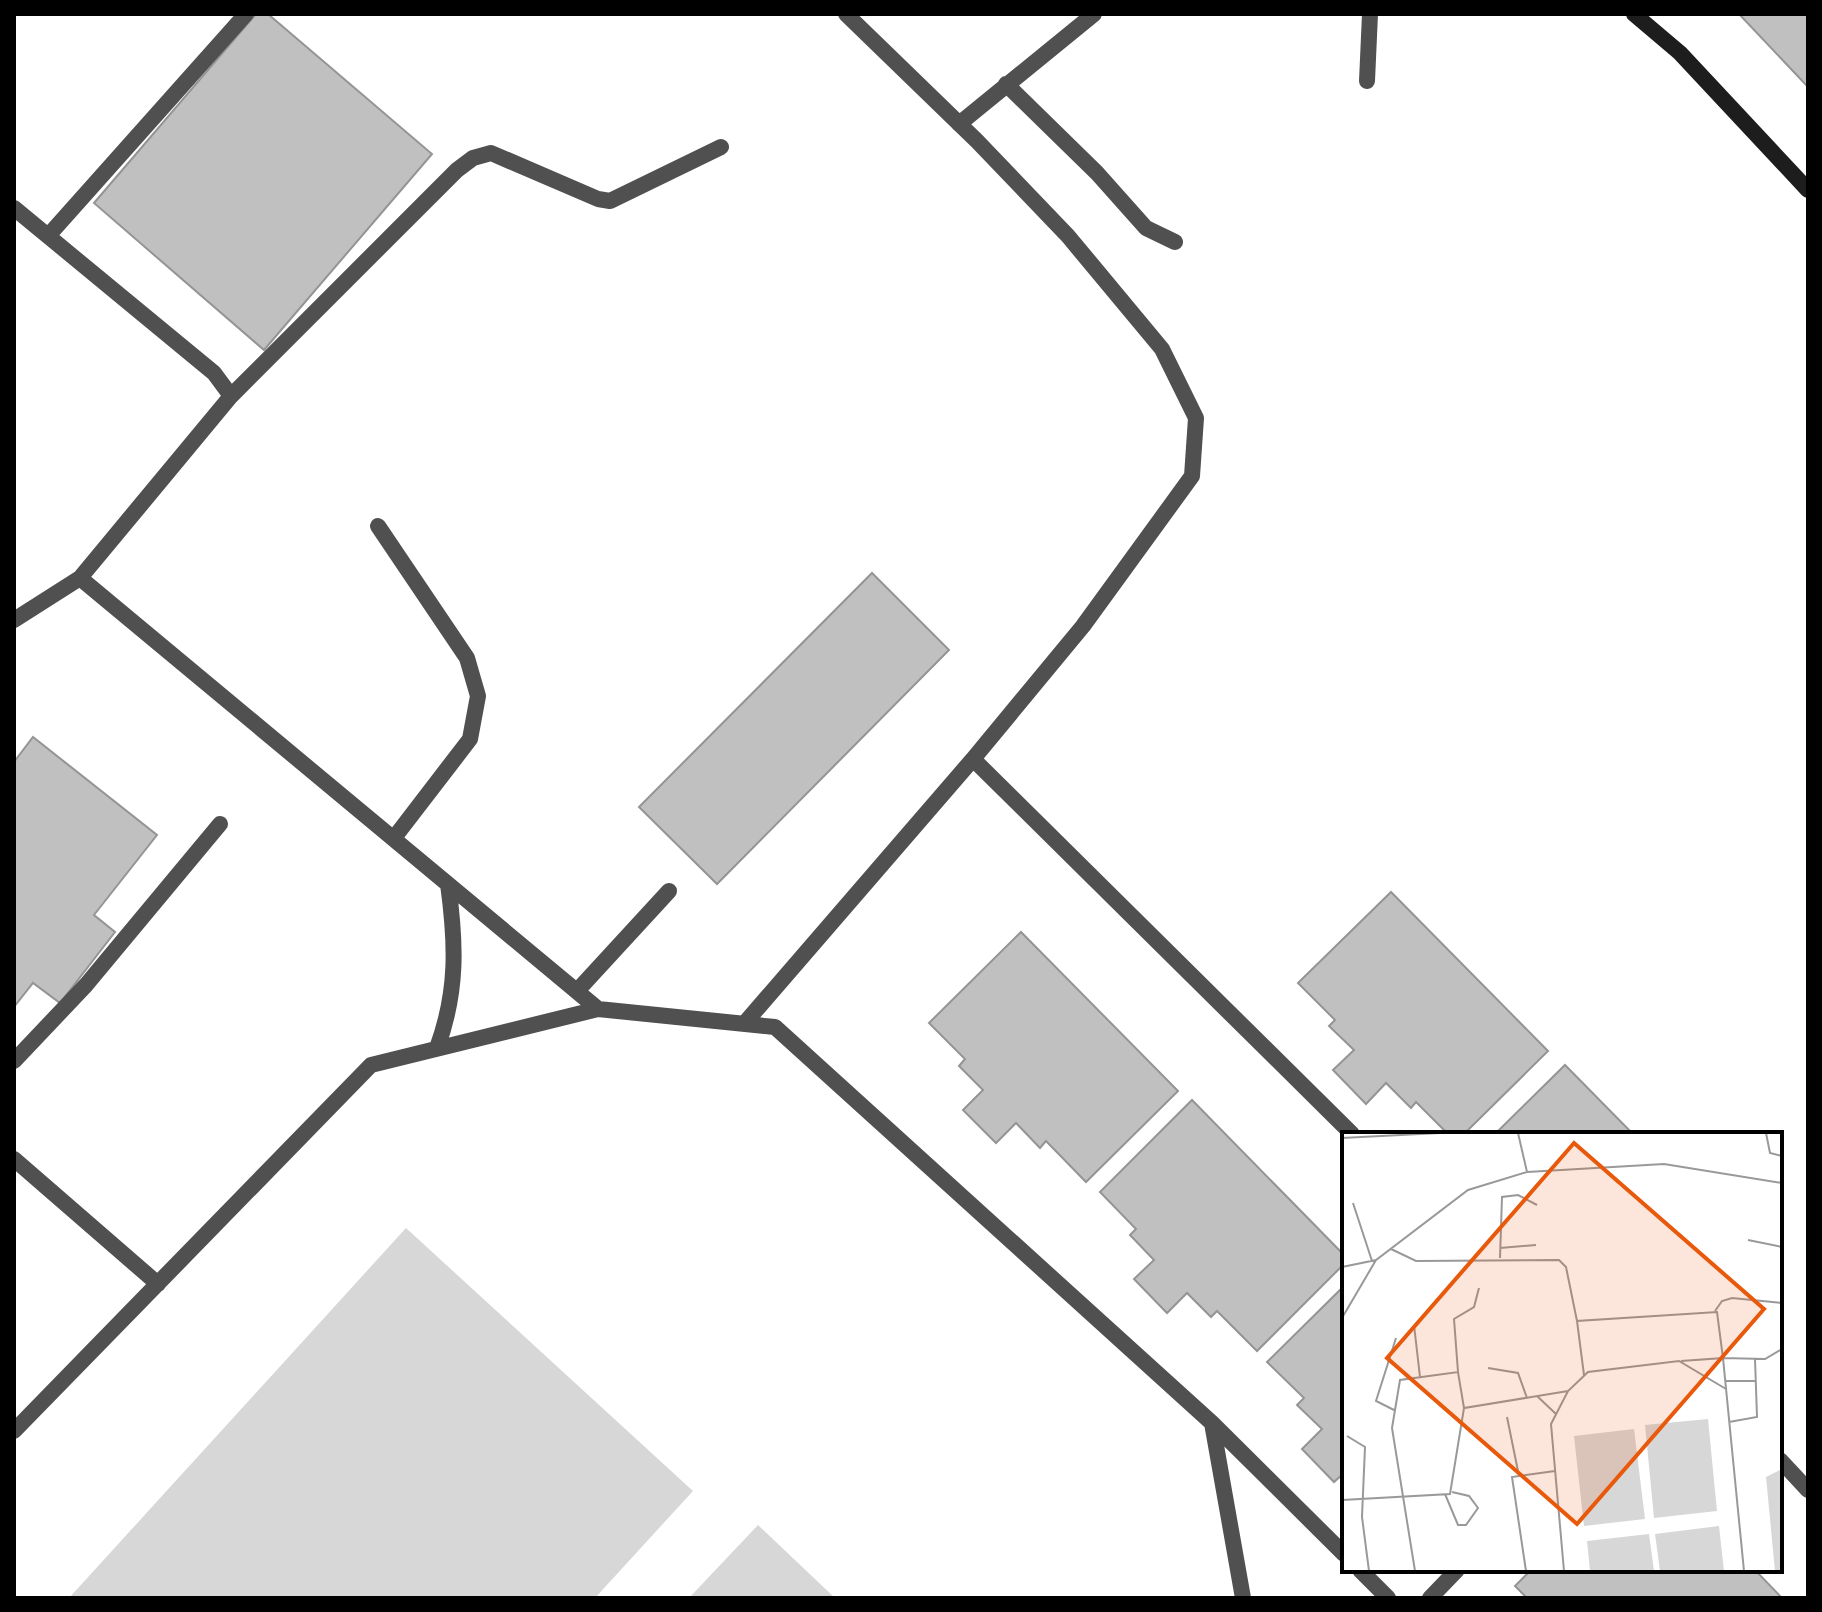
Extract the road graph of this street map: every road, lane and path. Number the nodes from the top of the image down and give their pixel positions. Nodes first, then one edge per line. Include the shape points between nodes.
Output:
1 (246, 14) edge
2 (846, 14) edge
3 (1094, 14) edge
4 (1370, 14) edge
5 (1634, 14) edge
6 (1367, 81) dead end
7 (1006, 84) junction
8 (959, 124) junction
9 (721, 147) dead end
10 (1808, 190) edge
11 (14, 208) edge
12 (48, 236) junction
13 (1175, 242) dead end
14 (231, 396) junction
15 (378, 526) dead end
16 (80, 578) junction
17 (14, 620) edge
18 (973, 759) junction
19 (220, 824) dead end
20 (394, 838) junction
21 (448, 884) junction
22 (669, 891) dead end
23 (577, 991) junction
24 (598, 1009) junction
25 (744, 1024) junction
26 (437, 1048) junction
27 (14, 1061) edge
28 (1350, 1132) edge
29 (14, 1159) edge
30 (158, 1284) junction
31 (1212, 1423) junction
32 (14, 1431) edge
33 (1782, 1462) edge
34 (1808, 1490) edge
35 (1342, 1552) edge
36 (1362, 1572) edge
37 (1455, 1572) edge
38 (1243, 1598) edge
39 (1388, 1598) edge
40 (1430, 1598) edge

1 - 12 lane
2 - 8 lane
3 - 7 lane
4 - 6 lane
5 - 10 main road via 1680,53
7 - 8 lane
7 - 13 lane via 1146,228
8 - 18 lane via 1068,236 1162,349 1196,418 1192,476 1083,626
9 - 14 lane via 610,201 491,153 473,158
11 - 12 lane
12 - 14 lane via 214,373
14 - 16 lane
15 - 20 lane via 467,658 478,696 470,739
16 - 17 lane
16 - 20 lane
18 - 25 lane
18 - 28 lane
19 - 27 lane via 86,985
20 - 21 lane
21 - 23 lane
21 - 26 lane via 457,945 448,1018
22 - 23 lane
23 - 24 lane
24 - 25 lane
24 - 26 lane
25 - 31 lane via 775,1027
26 - 30 lane via 371,1065
29 - 30 lane
30 - 32 lane
31 - 35 lane
31 - 38 lane
33 - 34 lane
36 - 39 lane
37 - 40 lane

